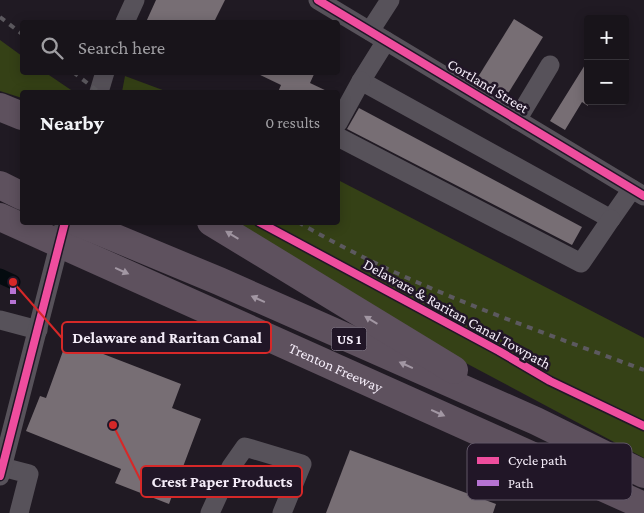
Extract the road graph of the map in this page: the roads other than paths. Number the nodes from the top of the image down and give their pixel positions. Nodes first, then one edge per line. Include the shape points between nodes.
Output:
1 (134, 0) edge
2 (318, 0) edge
3 (390, 0) edge
4 (126, 20) edge
5 (378, 36) junction
6 (550, 64) dead end
7 (104, 75) edge
8 (361, 82) junction
9 (100, 90) edge
10 (0, 107) edge
11 (20, 115) edge
12 (340, 119) edge
13 (517, 120) junction
14 (340, 138) edge
15 (0, 184) edge
16 (638, 192) edge
17 (20, 195) edge
18 (0, 217) edge
19 (611, 219) junction
20 (216, 225) edge
21 (76, 231) edge
22 (0, 320) edge
23 (38, 330) junction
24 (514, 443) edge
25 (580, 443) edge
26 (584, 443) edge
27 (632, 468) edge
28 (1, 471) edge
29 (644, 474) edge
30 (632, 500) edge
31 (644, 506) edge
32 (19, 513) edge
33 (210, 513) edge
34 (282, 513) edge

1 - 4 street
2 - 5 street, Cortland Street
3 - 5 street
5 - 8 street
5 - 13 street, Cortland Street
6 - 13 street
7 - 9 street
8 - 12 street
8 - 19 street
10 - 11 highway
13 - 16 street, Cortland Street
14 - 19 street via 581,263
15 - 17 highway
16 - 19 street
18 - 21 highway, Trenton Freeway / US 1 via 40,235
26 -> 20 highway via 427,354
21 - 23 street
21 -> 24 highway, Trenton Freeway / US 1
25 -> 21 highway, Trenton Freeway / US 1 via 218,281
22 - 23 street
23 - 28 street
27 - 29 highway, Trenton Freeway / US 1
28 - 32 street via 29,474
30 -> 31 highway, Trenton Freeway / US 1
33 - 34 street via 231,467 245,447 302,464

